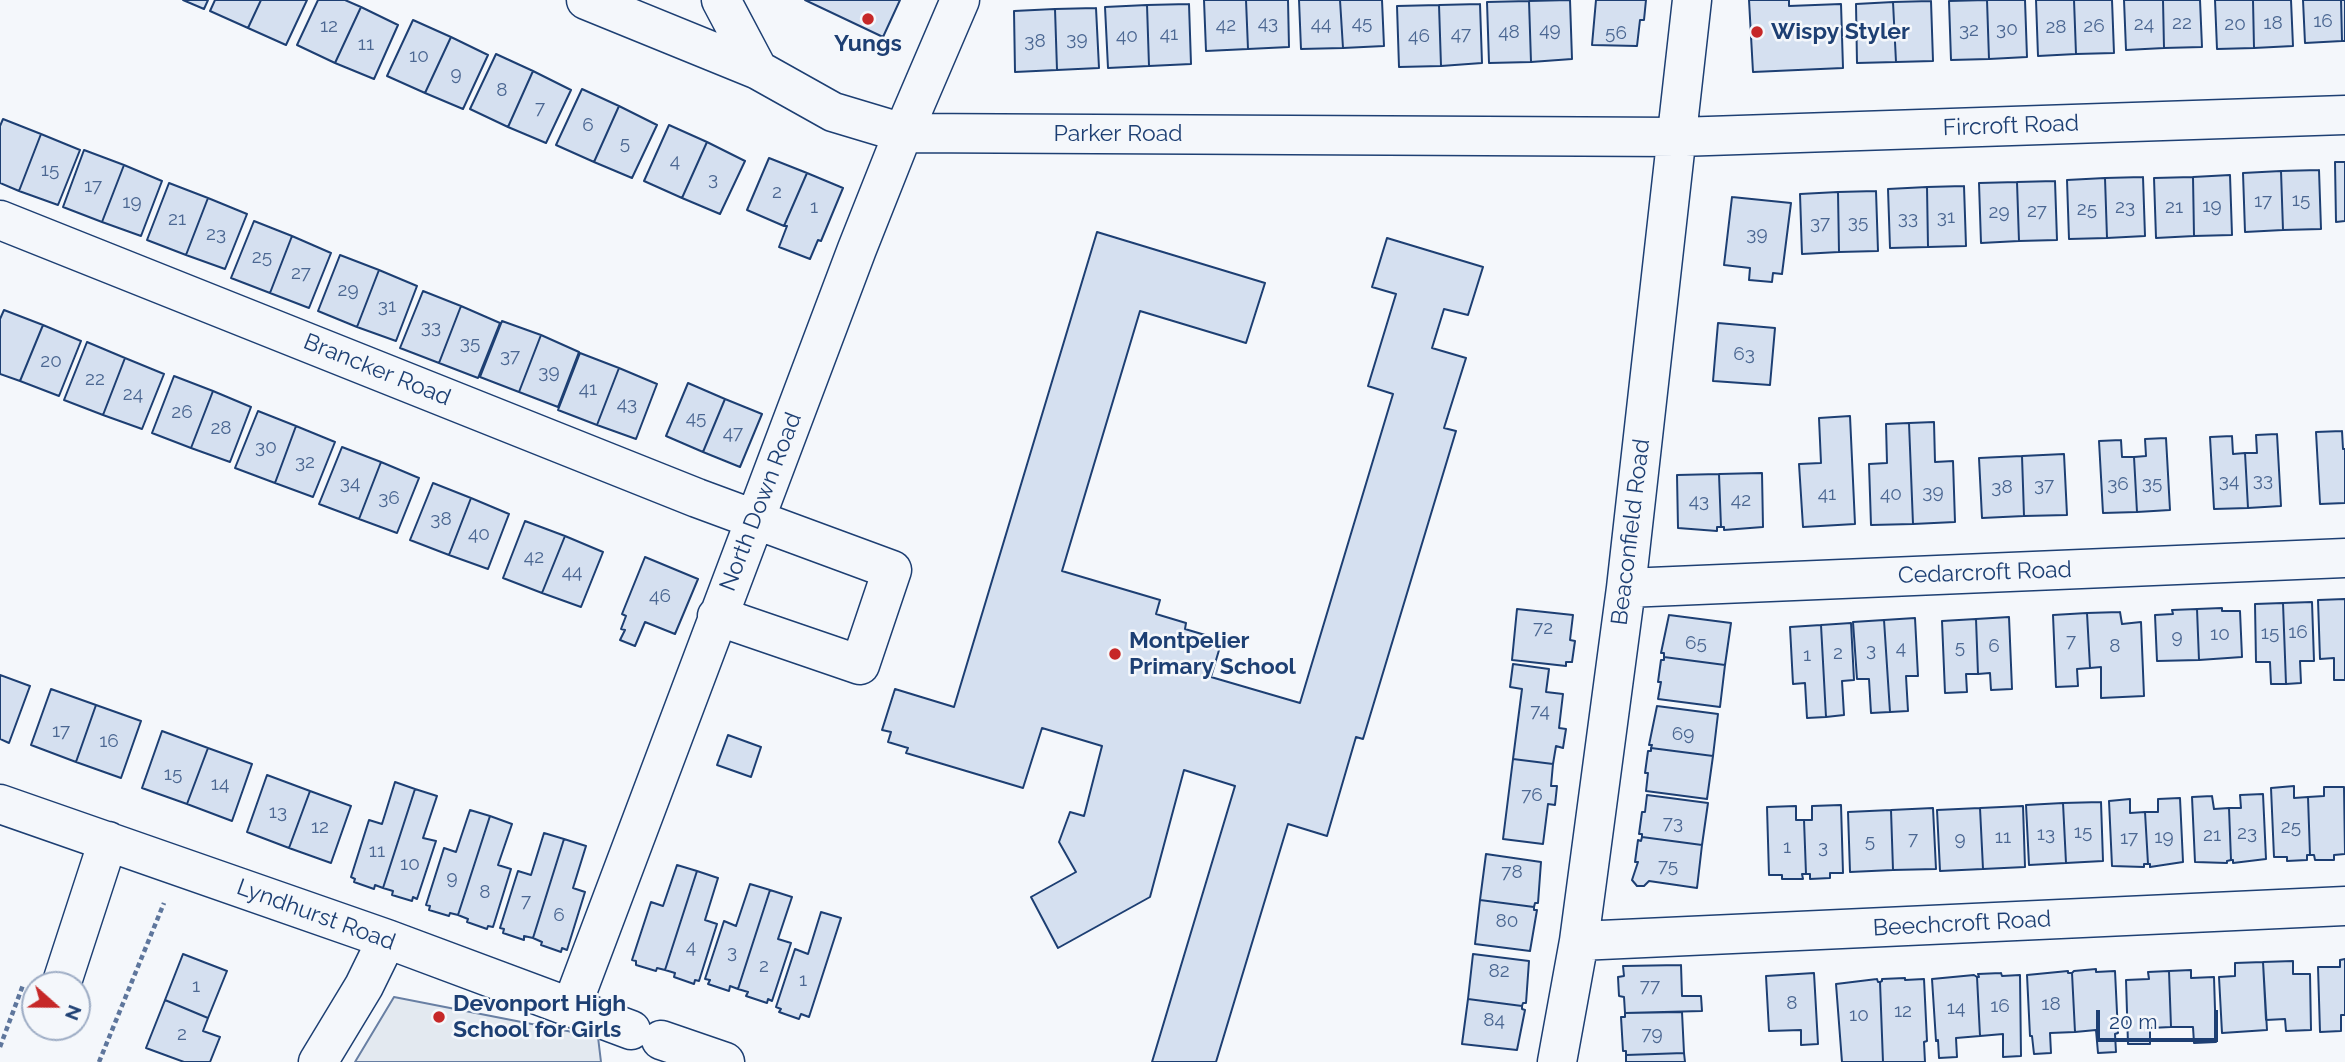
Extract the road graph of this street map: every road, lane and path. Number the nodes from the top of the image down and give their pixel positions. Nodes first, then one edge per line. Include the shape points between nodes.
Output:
1 (586, 0) edge
2 (721, 0) edge
3 (960, 0) edge
4 (1692, 0) edge
5 (758, 70) junction
6 (2345, 115) edge
7 (903, 133) junction
8 (1678, 137) junction
9 (0, 220) edge
10 (754, 520) junction
11 (2345, 558) edge
12 (1626, 588) junction
13 (717, 617) junction
14 (0, 804) edge
15 (108, 841) junction
16 (179, 866) junction
17 (2345, 906) edge
18 (387, 939) junction
19 (1578, 941) junction
20 (66, 971) edge
21 (21, 989) edge
22 (571, 1008) junction
23 (636, 1040) edge
24 (0, 1047) edge
25 (99, 1062) edge
26 (318, 1062) edge
27 (725, 1062) edge
28 (1558, 1062) edge

1 - 5 street, Parker Road
2 - 5 street
3 - 7 street, North Down Road
4 - 8 street, Beaconfield Road
5 - 7 street, Parker Road via 833,112
6 - 8 street, Fircroft Road
7 - 8 street, Parker Road
7 - 10 street, North Down Road
8 - 12 street, Beaconfield Road
9 - 10 street, Brancker Road
10 - 13 street, North Down Road
10 - 13 street, Brancker Road via 892,570 860,665
11 - 12 street, Cedarcroft Road
12 - 19 street, Beaconfield Road
13 - 22 street, North Down Road
14 - 15 street, Lyndhurst Road
15 - 16 street, Lyndhurst Road
15 - 20 street
16 - 18 street, Lyndhurst Road
16 - 25 path
17 - 19 street, Beechcroft Road
18 - 22 street, Lyndhurst Road
18 - 26 street
19 - 28 street, Beaconfield Road
21 - 24 path
22 - 23 street, Lyndhurst Road
23 - 27 street, Lyndhurst Road

